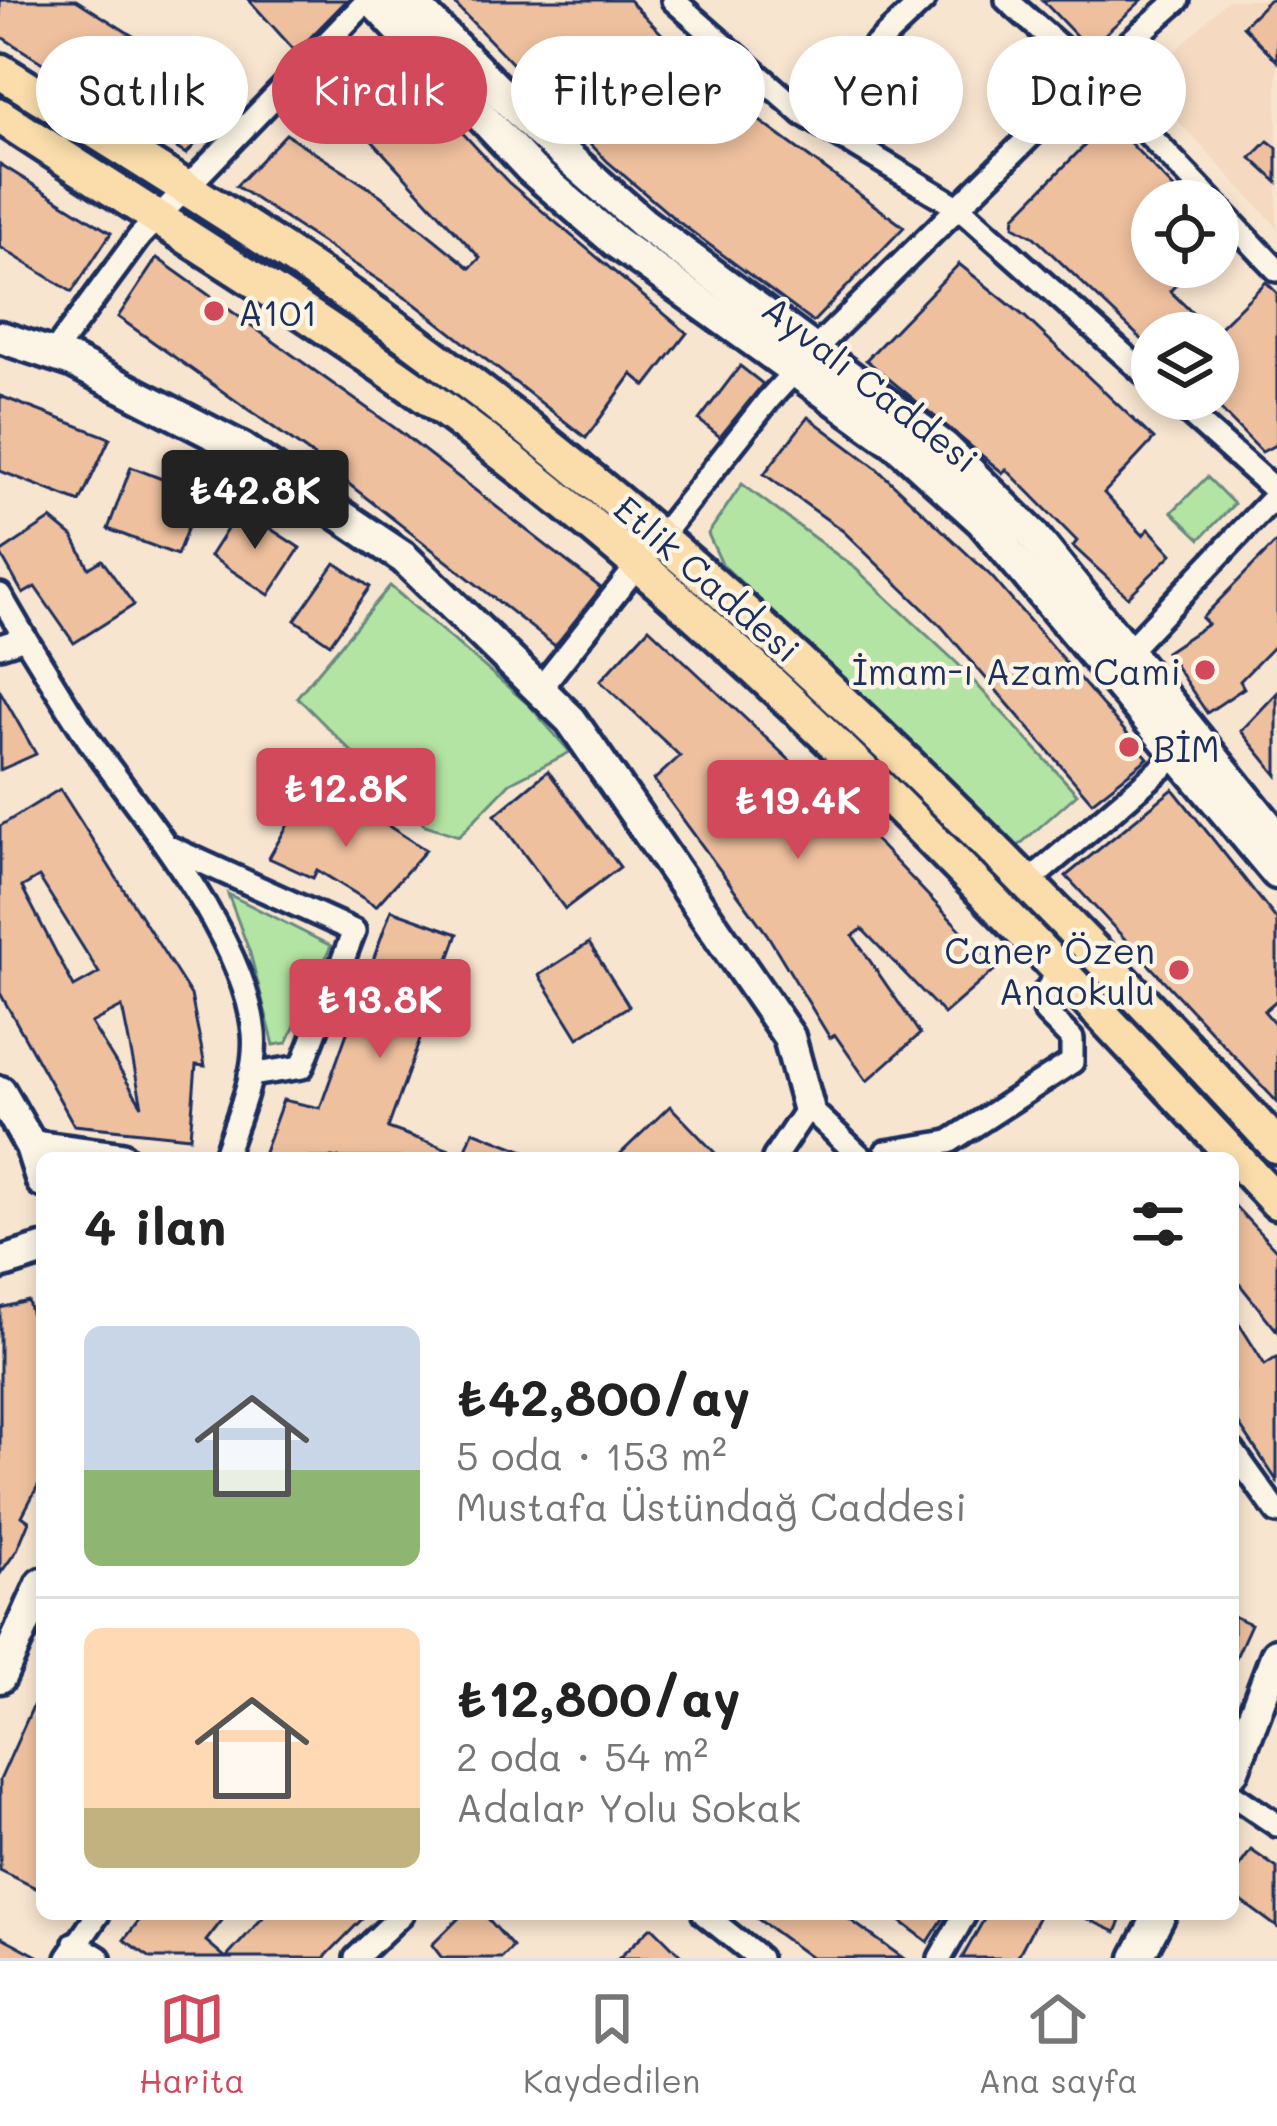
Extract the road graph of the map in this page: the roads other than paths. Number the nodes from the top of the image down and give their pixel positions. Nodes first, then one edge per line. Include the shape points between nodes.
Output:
1 (370, 0) edge
2 (409, 0) edge
3 (673, 0) edge
4 (924, 0) edge
5 (1007, 0) edge
6 (1178, 0) edge
7 (886, 36) edge
8 (1048, 36) edge
9 (1137, 36) edge
10 (0, 71) edge
11 (789, 102) edge
12 (0, 116) edge
13 (853, 144) edge
14 (1025, 144) edge
15 (1158, 144) edge
16 (1192, 180) edge
17 (185, 188) junction
18 (961, 209) junction
19 (157, 217) junction
20 (1239, 230) edge
21 (1277, 270) edge
22 (0, 338) edge
23 (53, 354) junction
24 (806, 359) junction
25 (1131, 361) edge
26 (1196, 420) edge
27 (1277, 493) edge
28 (660, 539) junction
29 (639, 567) junction
30 (0, 595) edge
31 (25, 638) junction
32 (0, 646) edge
33 (1124, 655) junction
34 (539, 690) junction
35 (1180, 753) junction
36 (1273, 824) edge
37 (167, 846) junction
38 (1277, 873) edge
39 (1027, 884) junction
40 (1061, 970) junction
41 (250, 1076) junction
42 (0, 1092) edge
43 (808, 1107) junction
44 (31, 1146) junction
45 (1277, 1146) edge
46 (76, 1152) edge
47 (226, 1152) edge
48 (778, 1152) edge
49 (856, 1152) edge
50 (886, 1152) edge
51 (1224, 1152) edge
52 (36, 1162) edge
53 (1239, 1168) edge
54 (1277, 1202) edge
55 (36, 1252) edge
56 (0, 1263) edge
57 (1239, 1459) edge
58 (1277, 1512) edge
59 (36, 1597) edge
60 (1277, 1654) edge
61 (0, 1677) edge
62 (1240, 1735) edge
63 (1239, 1799) edge
64 (1277, 1825) edge
65 (94, 1920) edge
66 (396, 1920) edge
67 (711, 1920) edge
68 (962, 1920) edge
69 (1157, 1920) edge
70 (71, 1951) edge
71 (751, 1956) edge
72 (98, 1958) edge
73 (356, 1958) edge
74 (940, 1958) edge
75 (1137, 1958) edge

1 - 17 street
1 - 24 main road, Ayvalı Caddesi via 531,169 617,243
2 - 24 main road, Ayvalı Caddesi via 538,131
3 - 11 street
4 - 7 street
5 - 8 street
6 - 9 street
10 - 17 main road, Etlik Caddesi
12 - 19 main road, Etlik Caddesi
13 - 18 street
14 - 18 street
15 - 16 street
17 - 19 street
17 - 28 main road, Etlik Caddesi via 428,352
18 - 24 street
18 - 25 street
19 - 23 street
19 - 29 main road, Etlik Caddesi via 454,417
20 - 21 street
22 - 23 main road
23 - 34 main road via 241,448 404,558
24 - 28 street
24 - 33 main road, Ayvalı Caddesi via 944,447 1031,533
24 - 35 main road, Ayvalı Caddesi via 982,521
26 - 27 street
27 - 33 street
28 - 29 street
28 - 39 main road, Etlik Caddesi via 849,707
29 - 34 street
29 - 40 main road, Etlik Caddesi via 798,708
30 - 31 street
31 - 32 street
31 - 37 street
33 - 36 main road, Ayvalı Caddesi
34 - 43 main road via 571,720 789,1037
35 - 38 main road, Ayvalı Caddesi
35 - 39 street
37 - 41 street via 237,976 254,1034
37 - 41 street via 354,931 302,1067
39 - 45 main road, Etlik Caddesi
40 - 50 street via 1042,996 1046,1013 1072,1039 1072,1061 949,1142
40 - 51 main road, Etlik Caddesi
41 - 47 street
42 - 44 main road
43 - 48 street
43 - 49 street
44 - 46 main road
44 - 52 main road
53 - 54 main road, Etlik Caddesi
55 - 56 main road
57 - 58 street
59 - 61 main road
60 - 62 main road
63 - 64 street
65 - 70 street
66 - 73 street
67 - 71 street
68 - 74 street
69 - 75 main road
70 - 72 street

